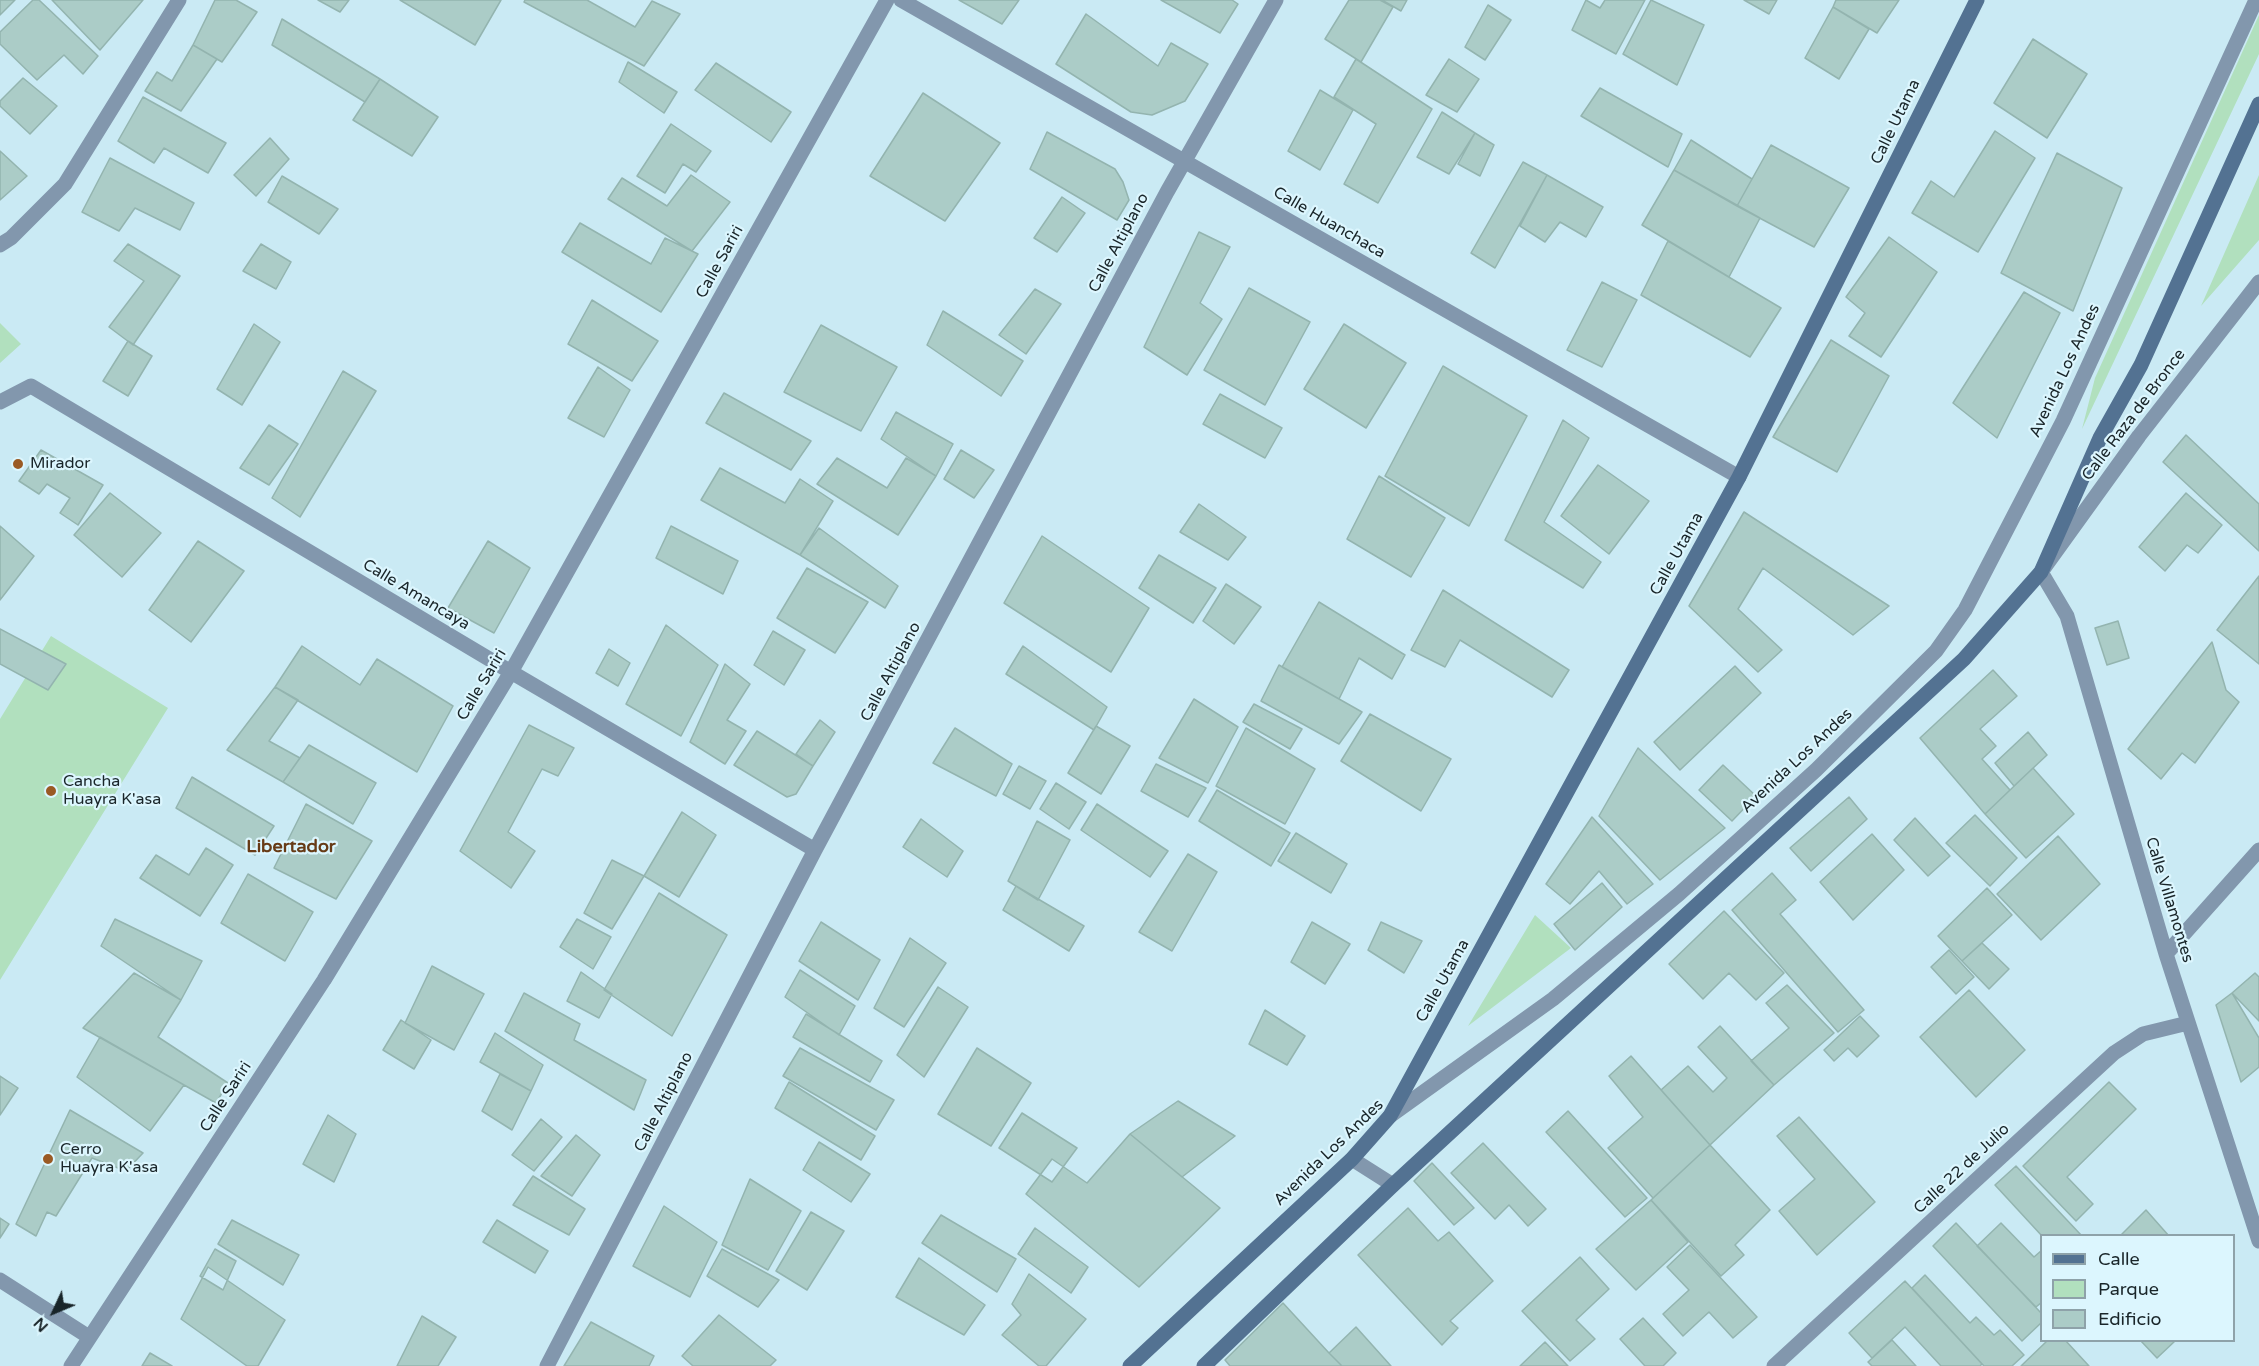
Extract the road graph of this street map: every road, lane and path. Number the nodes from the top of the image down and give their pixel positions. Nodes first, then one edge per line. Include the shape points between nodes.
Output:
1 (179, 0) edge
2 (887, 0) edge
3 (901, 0) edge
4 (1276, 0) edge
5 (1977, 0) edge
6 (2256, 0) edge
7 (2259, 104) edge
8 (1185, 162) junction
9 (0, 245) edge
10 (2259, 282) edge
11 (0, 402) edge
12 (1739, 477) junction
13 (2041, 572) junction
14 (511, 672) junction
15 (815, 850) junction
16 (2259, 850) edge
17 (2166, 954) junction
18 (2188, 1023) junction
19 (1390, 1116) junction
20 (1352, 1159) junction
21 (1393, 1185) junction
22 (2259, 1240) edge
23 (0, 1280) edge
24 (89, 1337) junction
25 (71, 1366) edge
26 (547, 1366) edge
27 (1130, 1366) edge
28 (1204, 1366) edge
29 (1774, 1366) edge

1 - 9 street via 65,184
2 - 14 street, Calle Sariri
3 - 8 street, Calle Huanchaca
4 - 8 street, Calle Altiplano
5 - 12 street, Calle Utama
6 - 19 street, Avenida Los Andes via 2063,421 1965,610 1936,651 1816,770 1679,894 1553,999
7 - 13 street via 2141,365 2100,438
8 - 12 street, Calle Huanchaca
8 - 15 street, Calle Altiplano
10 - 13 street, Calle Raza de Bronce via 2139,436
11 - 14 street, Calle Amancaya via 31,386
12 - 19 street, Calle Utama
13 - 17 street, Calle Villamontes via 2067,616
13 - 21 street via 1964,659
14 - 15 street, Calle Amancaya
14 - 24 street, Calle Sariri via 324,980
15 - 26 street, Calle Altiplano
16 - 17 street
17 - 18 street, Calle Villamontes
18 - 22 street, Calle Villamontes
18 - 29 street, Calle 22 de Julio via 2143,1034 2114,1053
19 - 20 street, Avenida Los Andes
20 - 21 street
20 - 27 street, Avenida Los Andes
21 - 28 street
23 - 24 street
24 - 25 street, Calle Sariri

